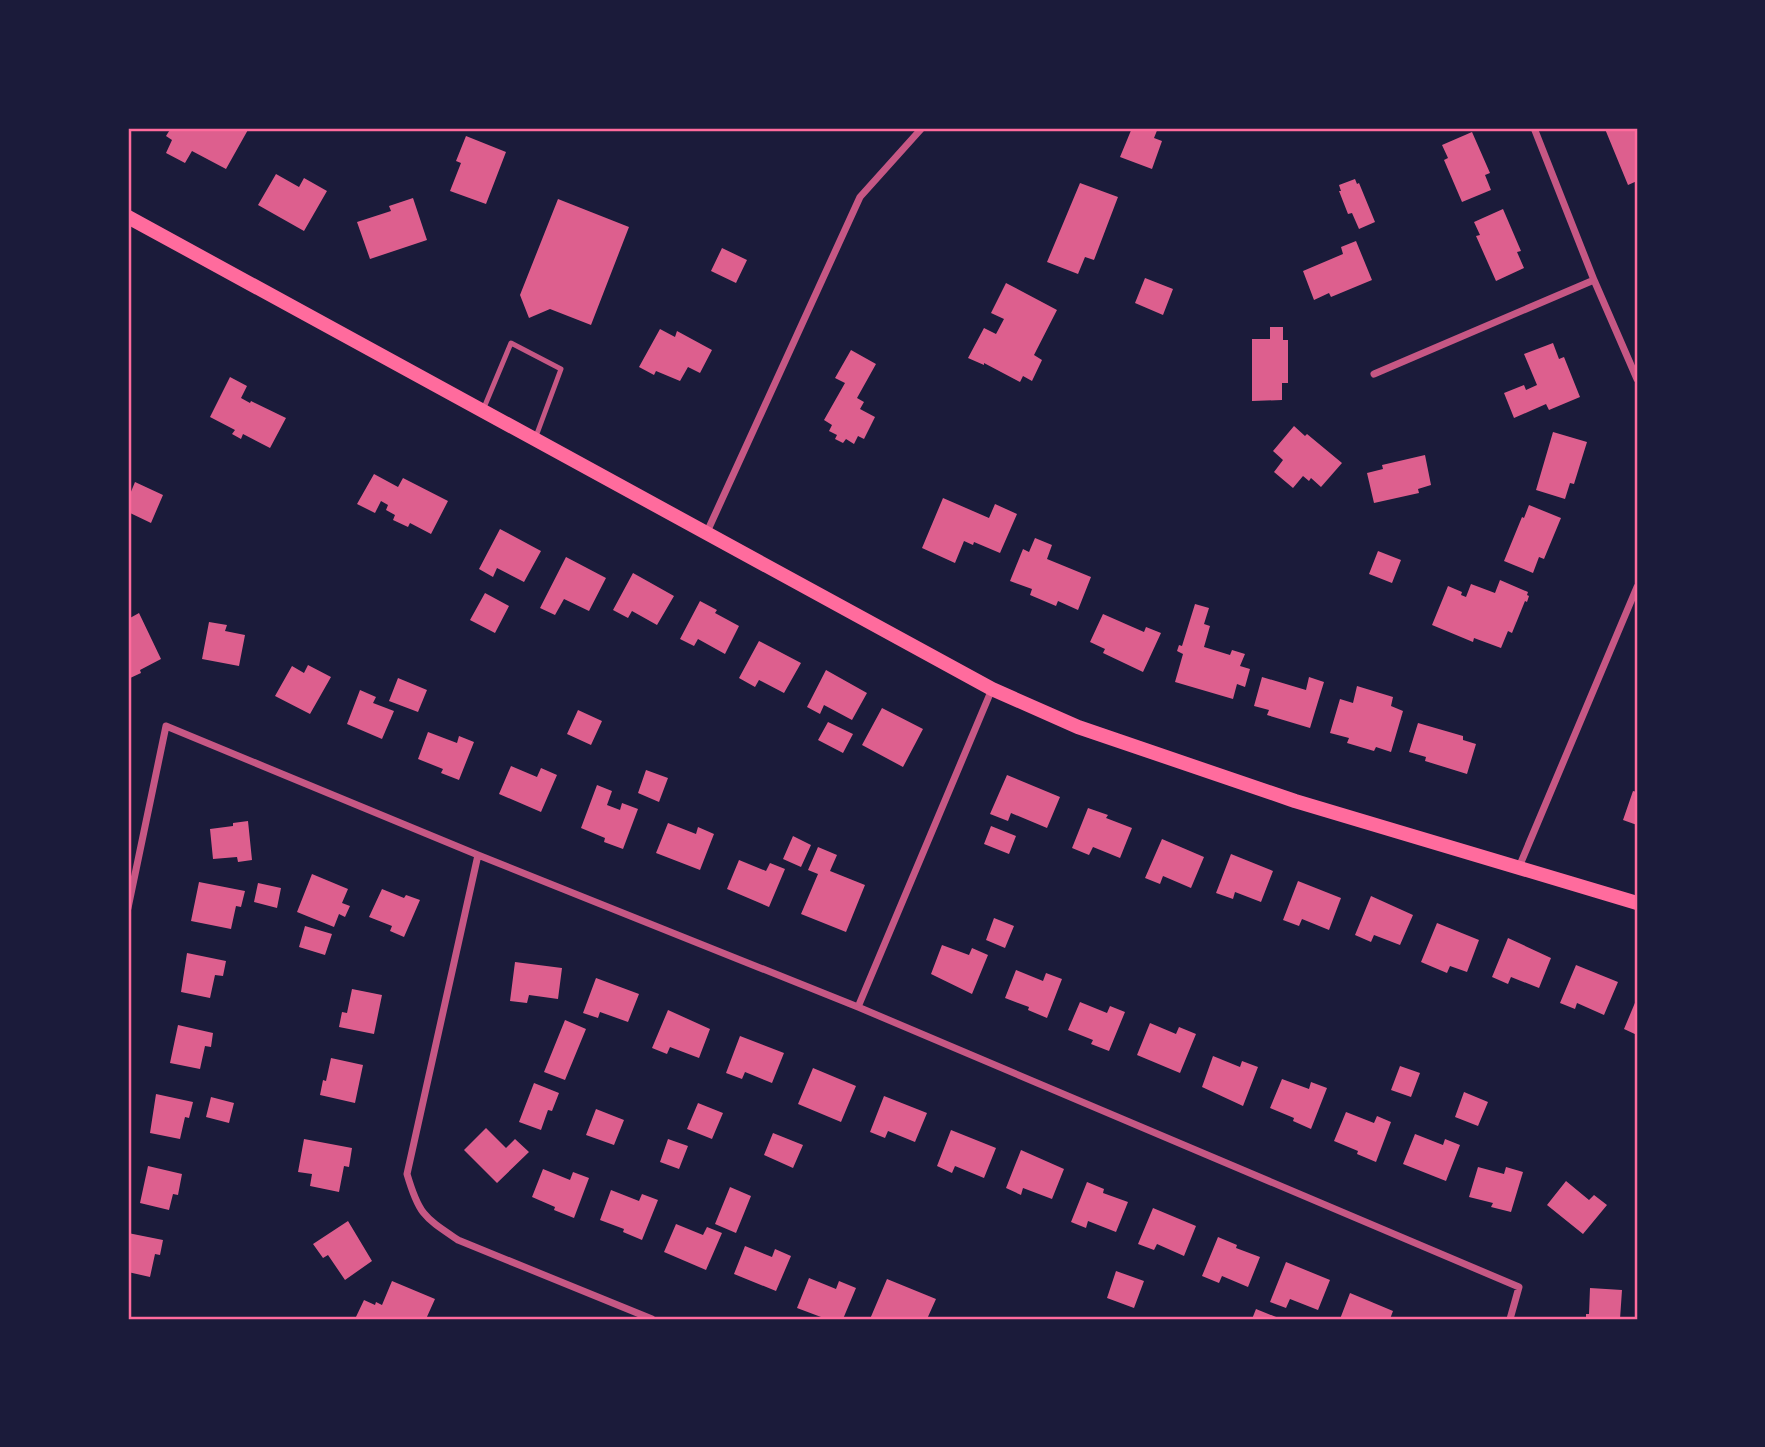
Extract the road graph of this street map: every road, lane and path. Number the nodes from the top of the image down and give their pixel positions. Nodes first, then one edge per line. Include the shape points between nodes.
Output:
1 (922, 128) edge
2 (1534, 128) edge
3 (128, 218) edge
4 (1594, 280) junction
5 (1374, 374) dead end
6 (1637, 379) edge
7 (483, 411) junction
8 (535, 439) junction
9 (707, 532) junction
10 (1637, 587) edge
11 (992, 689) junction
12 (478, 855) junction
13 (1519, 867) junction
14 (1637, 903) edge
15 (128, 908) edge
16 (858, 1007) junction
17 (652, 1319) edge
18 (1510, 1319) edge

1 - 9 street via 860,197
2 - 4 street
3 - 7 main road
4 - 5 street
4 - 6 street
7 - 8 main road
7 - 8 lane via 512,343 561,369
8 - 9 main road
9 - 11 main road
10 - 13 street
11 - 13 main road via 1078,727 1295,801
11 - 16 street
12 - 15 street via 166,726
12 - 16 street
12 - 17 street via 407,1174 416,1205 432,1223 458,1240
13 - 14 main road
16 - 18 street via 1519,1287

